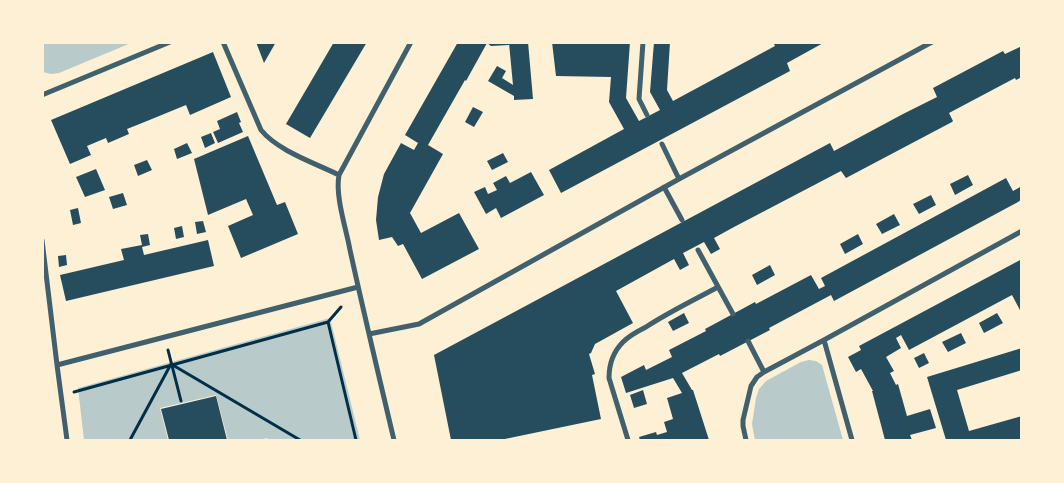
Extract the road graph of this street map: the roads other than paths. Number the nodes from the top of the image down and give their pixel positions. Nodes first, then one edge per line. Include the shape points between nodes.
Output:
1 (170, 42) edge
2 (223, 42) edge
3 (411, 42) edge
4 (643, 42) edge
5 (932, 42) edge
6 (42, 95) edge
7 (647, 115) dead end
8 (662, 144) dead end
9 (339, 175) junction
10 (679, 179) junction
11 (664, 188) junction
12 (682, 220) dead end
13 (1022, 231) edge
14 (42, 240) edge
15 (698, 250) dead end
16 (358, 287) junction
17 (718, 287) junction
18 (734, 314) dead end
19 (369, 334) junction
20 (824, 340) junction
21 (748, 342) dead end
22 (57, 365) junction
23 (764, 372) junction
24 (67, 440) edge
25 (394, 440) edge
26 (628, 440) edge
27 (746, 440) edge
28 (852, 440) edge

1 - 6 street
2 - 9 street via 266,137
3 - 9 street
4 - 7 street via 639,99
5 - 10 street
8 - 10 street
9 - 16 street via 338,190
10 - 11 street
11 - 12 street
11 - 19 street via 419,324
13 - 20 street
14 - 22 street
15 - 17 street
16 - 19 street
16 - 22 street
17 - 18 street
17 - 26 street via 632,335 611,360 609,378
19 - 25 street
20 - 23 street
20 - 28 street
21 - 23 street
22 - 24 street
23 - 27 street via 751,386 743,426

